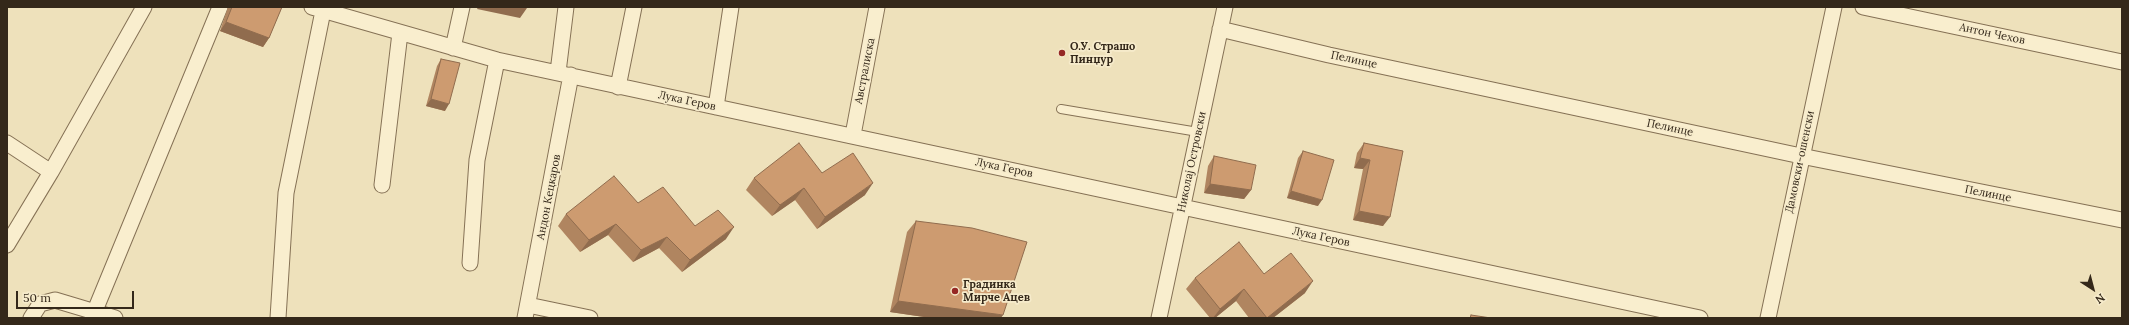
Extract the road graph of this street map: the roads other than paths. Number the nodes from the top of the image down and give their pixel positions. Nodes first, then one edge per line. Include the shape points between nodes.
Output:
1 (144, 7) edge
2 (220, 7) edge
3 (462, 7) edge
4 (566, 7) edge
5 (634, 7) edge
6 (731, 7) edge
7 (877, 7) edge
8 (1226, 7) edge
9 (1834, 7) edge
10 (1863, 7) edge
11 (317, 9) edge
12 (1220, 29) junction
13 (400, 33) junction
14 (454, 48) junction
15 (497, 60) junction
16 (2122, 62) edge
17 (565, 74) junction
18 (618, 86) junction
19 (716, 107) junction
20 (1061, 109) dead end
21 (1198, 132) junction
22 (853, 135) junction
23 (7, 143) edge
24 (1801, 156) junction
25 (51, 172) junction
26 (382, 185) dead end
27 (1182, 208) junction
28 (2122, 220) edge
29 (7, 245) edge
30 (470, 263) dead end
31 (527, 312) edge
32 (94, 313) junction
33 (31, 318) edge
34 (115, 318) edge
35 (278, 318) edge
36 (590, 318) edge
37 (1159, 318) edge
38 (1700, 318) edge
39 (1768, 318) edge

1 - 25 street
2 - 32 street
3 - 14 street
4 - 17 street, Андон Кецкаров
5 - 18 street
6 - 19 street
7 - 22 street, Австралиска
8 - 12 street, Николај Островски
9 - 24 street, Дамовски-ошенски
10 - 16 street, Антон Чехов
11 - 13 street, Лука Геров
11 - 35 street via 286,193
12 - 21 street, Николај Островски
12 - 24 street, Пелинце
13 - 14 street, Лука Геров
13 - 26 street
14 - 15 street, Лука Геров
15 - 17 street, Лука Геров
15 - 30 street via 477,160
17 - 18 street, Лука Геров
17 - 31 street, Андон Кецкаров
18 - 19 street, Лука Геров
19 - 22 street, Лука Геров
20 - 21 lane
21 - 27 street, Николај Островски
22 - 27 street, Лука Геров
23 - 25 street
24 - 28 street, Пелинце
24 - 39 street, Дамовски-ошенски
25 - 29 street
27 - 37 street, Николај Островски
27 - 38 street, Лука Геров
31 - 36 street
32 - 33 street via 55,300 40,304
32 - 34 street

